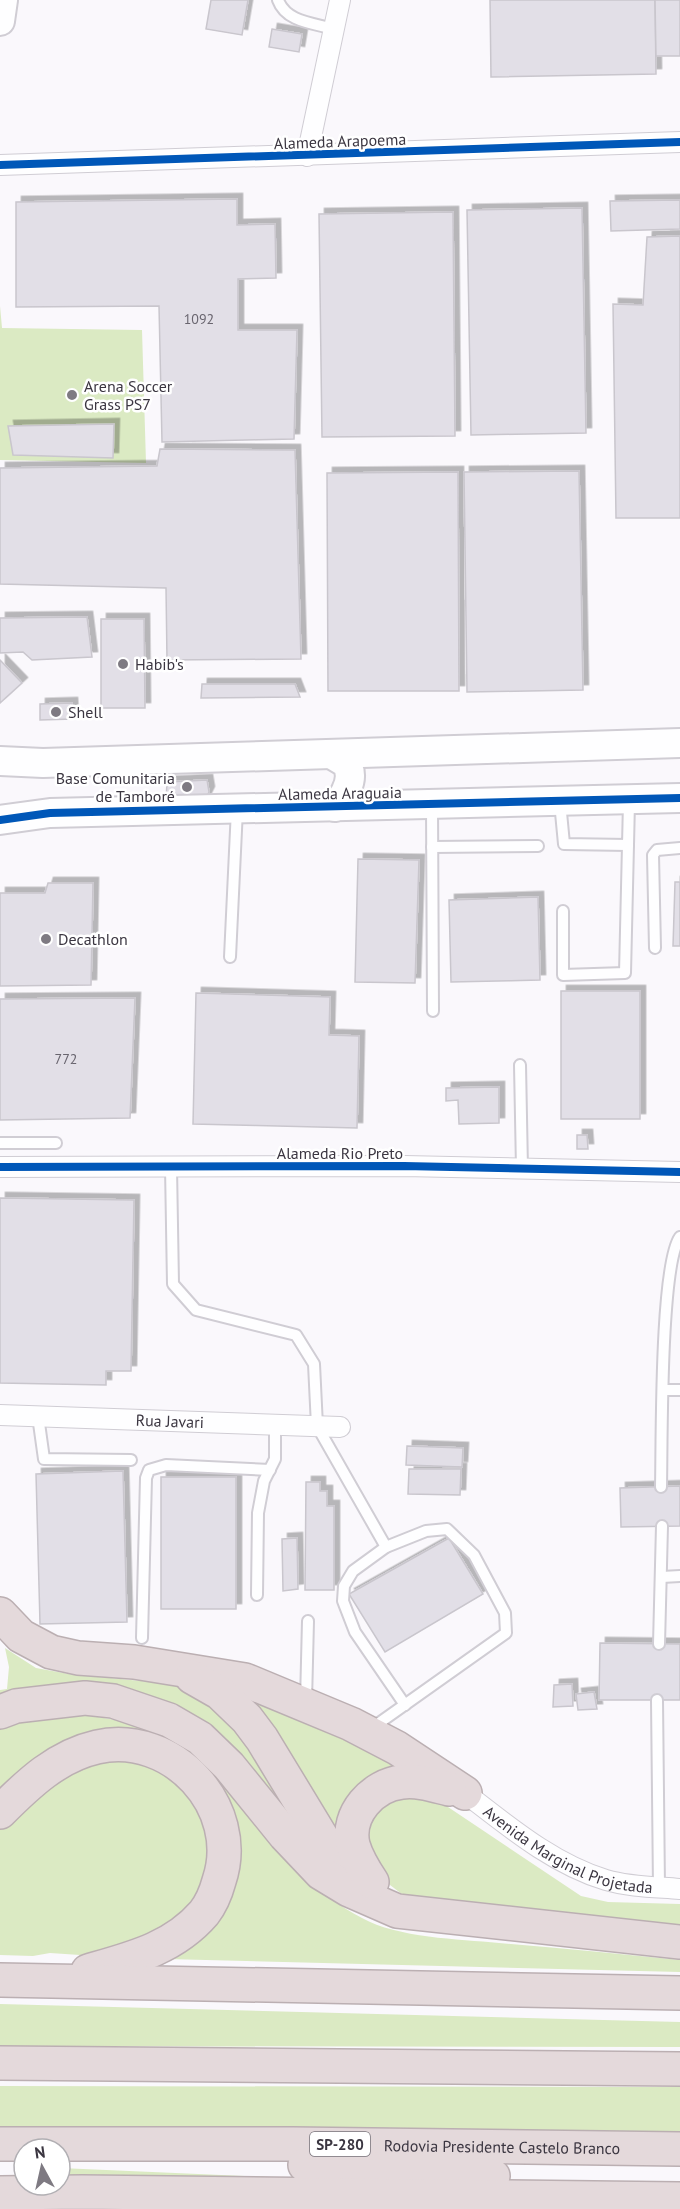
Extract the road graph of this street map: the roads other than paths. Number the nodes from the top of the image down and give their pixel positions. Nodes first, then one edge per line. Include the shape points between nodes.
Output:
1 (3, 0) edge
2 (278, 0) edge
3 (340, 0) edge
4 (0, 21) edge
5 (334, 29) junction
6 (680, 142) edge
7 (306, 156) junction
8 (0, 165) edge
9 (680, 743) edge
10 (331, 754) junction
11 (0, 761) edge
12 (680, 798) edge
13 (629, 800) junction
14 (560, 802) junction
15 (432, 805) junction
16 (335, 807) junction
17 (237, 808) junction
18 (0, 819) edge
19 (628, 845) junction
20 (538, 846) dead end
21 (432, 847) junction
22 (680, 848) edge
23 (562, 912) dead end
24 (655, 948) dead end
25 (230, 957) dead end
26 (433, 1011) dead end
27 (520, 1065) dead end
28 (0, 1143) edge
29 (56, 1143) dead end
30 (0, 1167) edge
31 (171, 1167) junction
32 (522, 1169) junction
33 (680, 1172) edge
34 (680, 1237) edge
35 (664, 1390) junction
36 (680, 1390) edge
37 (0, 1415) edge
38 (38, 1416) junction
39 (275, 1424) junction
40 (317, 1426) junction
41 (340, 1427) dead end
42 (131, 1460) dead end
43 (270, 1470) junction
44 (661, 1487) dead end
45 (662, 1526) dead end
46 (386, 1547) junction
47 (680, 1576) edge
48 (662, 1577) junction
49 (257, 1595) dead end
50 (0, 1614) edge
51 (308, 1621) dead end
52 (142, 1638) dead end
53 (659, 1644) dead end
54 (176, 1669) junction
55 (657, 1700) dead end
56 (306, 1703) junction
57 (405, 1705) junction
58 (0, 1712) edge
59 (367, 1732) junction
60 (465, 1793) junction
61 (0, 1812) edge
62 (659, 1887) junction
63 (680, 1889) edge
64 (384, 1905) junction
65 (680, 1942) edge
66 (0, 1980) edge
67 (56, 1981) junction
68 (680, 1993) edge
69 (0, 2063) edge
70 (680, 2069) edge
71 (0, 2144) edge
72 (155, 2146) junction
73 (680, 2149) edge
74 (680, 2184) edge
75 (82, 2192) junction
76 (0, 2193) edge
77 (680, 2199) edge
78 (119, 2209) edge

1 - 4 street
2 - 5 lane via 282,11 292,18
3 - 5 street
5 - 7 street
6 - 7 street, Alameda Arapoema
7 - 8 street, Alameda Arapoema
9 - 10 street
10 - 11 street
10 - 16 street via 346,763 350,775 344,795
12 - 13 street, Alameda Araguaia
13 - 14 street, Alameda Araguaia
13 - 19 lane
14 - 15 street, Alameda Araguaia
14 - 19 lane via 564,844
15 - 16 street, Alameda Araguaia
15 - 21 lane
16 - 17 street, Alameda Araguaia
17 - 18 street, Alameda Araguaia via 50,813
17 - 25 lane
19 - 23 lane via 626,973 564,975
20 - 21 lane
21 - 26 lane
22 - 24 lane via 657,850 653,855
27 - 32 lane
28 - 29 lane
30 - 31 street, Alameda Rio Preto
31 - 32 street, Alameda Rio Preto
31 - 40 lane via 173,1284 196,1310 296,1335 314,1364
32 - 33 street, Alameda Rio Preto
34 - 35 lane via 675,1244 668,1286
35 - 36 lane
35 - 44 lane
37 - 38 street, Rua Javari
38 - 39 street, Rua Javari
38 - 42 lane via 44,1459
39 - 40 street, Rua Javari
39 - 43 lane via 275,1459
40 - 41 street, Rua Javari
40 - 46 lane
43 - 49 lane via 258,1513
43 - 52 lane via 166,1465 149,1470
45 - 48 lane
46 - 57 lane via 353,1571 344,1586 343,1601 355,1632
46 - 57 lane via 426,1531 447,1529 474,1554 505,1612 506,1633
47 - 48 lane
48 - 53 lane
50 - 54 highway via 32,1644 51,1652
51 - 56 lane
54 - 56 highway via 245,1680
54 - 64 highway via 234,1704 262,1739 330,1851
55 - 62 lane
56 - 59 highway
57 - 59 lane
58 - 64 highway via 16,1706 85,1698 113,1701 169,1720 200,1738 229,1766 321,1873
59 - 60 highway
60 - 62 street, Avenida Marginal Projetada via 527,1840 585,1872 629,1885
60 - 64 highway via 420,1782 401,1782 385,1786 356,1813 352,1842
61 - 67 highway via 39,1776 73,1755 98,1747 124,1745 147,1749 187,1770 200,1782 219,1819 224,1848 222,1872 205,1912 164,1946
62 - 63 street, Avenida Marginal Projetada
64 - 65 highway
66 - 67 highway
67 - 68 highway
69 - 70 highway
71 - 72 highway, Rodovia Presidente Castelo Branco / SP-280
72 - 73 highway, Rodovia Presidente Castelo Branco / SP-280
72 - 74 highway via 185,2157 237,2162
75 - 76 highway
75 - 77 highway
75 - 78 highway

